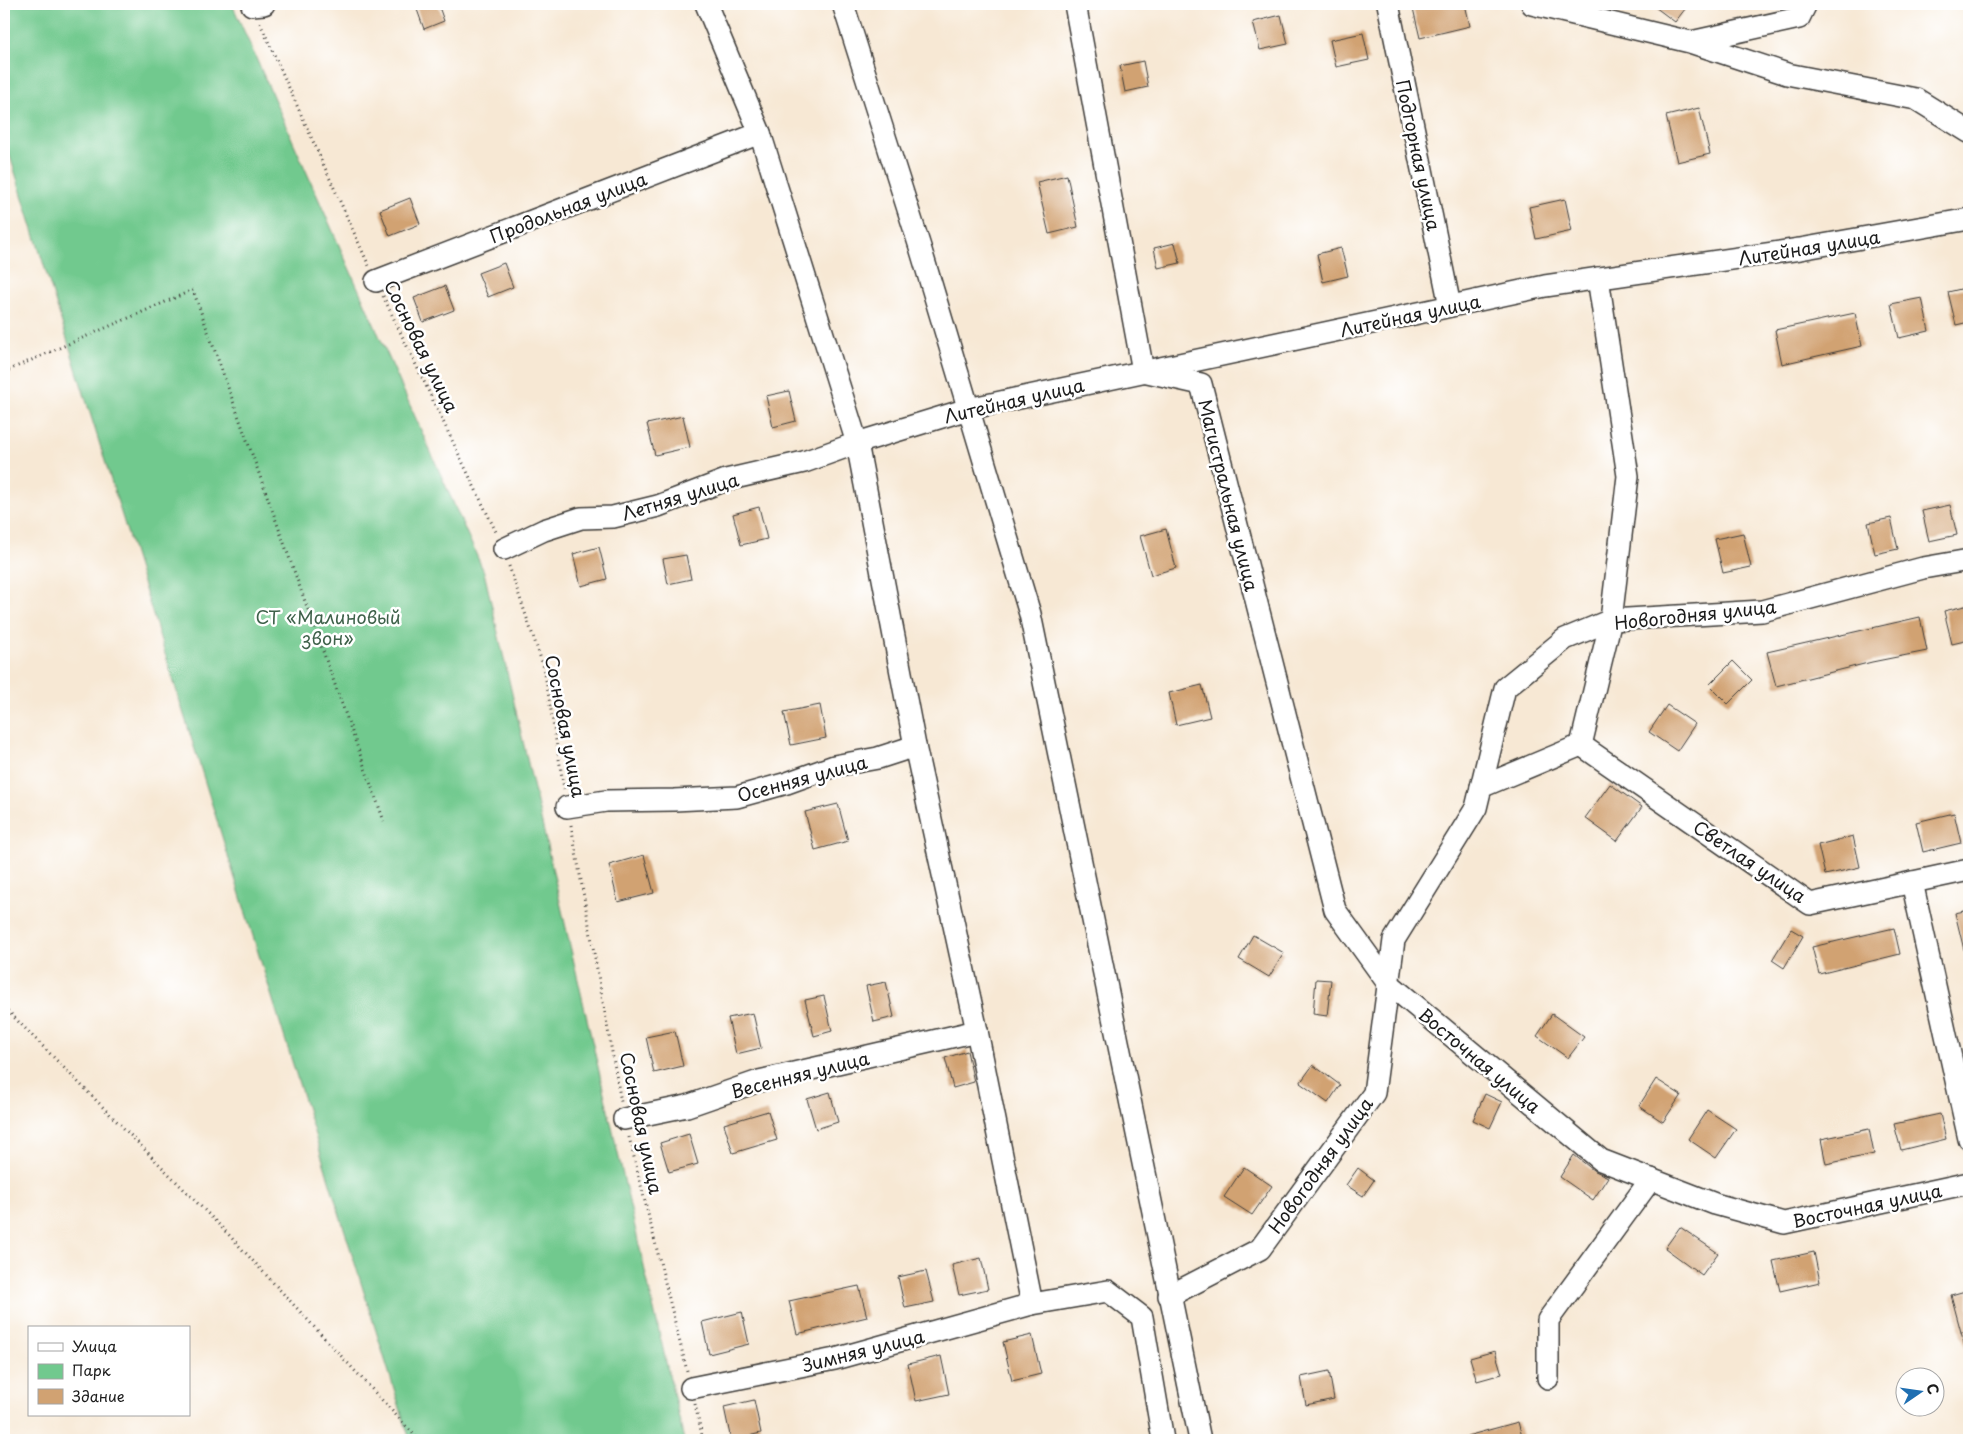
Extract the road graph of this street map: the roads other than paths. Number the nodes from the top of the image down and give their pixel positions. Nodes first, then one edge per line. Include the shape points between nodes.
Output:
1 (706, 4) edge
2 (843, 4) edge
3 (1075, 4) edge
4 (1388, 4) edge
5 (1532, 4) edge
6 (1806, 4) edge
7 (1690, 42) junction
8 (1969, 132) edge
9 (760, 134) junction
10 (1969, 219) edge
11 (1598, 278) junction
12 (376, 281) road end
13 (1450, 306) junction
14 (1143, 372) junction
15 (968, 408) junction
16 (857, 443) junction
17 (504, 548) road end
18 (1969, 560) edge
19 (1611, 620) junction
20 (1581, 744) junction
21 (915, 746) junction
22 (1481, 787) junction
23 (567, 807) road end
24 (1969, 870) edge
25 (1912, 882) junction
26 (1335, 910) joint
27 (1387, 982) junction
28 (977, 1031) junction
29 (624, 1119) road end
30 (1969, 1139) edge
31 (1650, 1179) junction
32 (1969, 1184) edge
33 (1169, 1296) junction
34 (1032, 1304) junction
35 (1548, 1378) dead end
36 (691, 1388) road end
37 (1163, 1440) edge
38 (1200, 1440) edge

1 - 9 street
2 - 15 street
3 - 14 street
4 - 13 street, Подгорная улица
5 - 7 street
6 - 7 street via 1799,18
7 - 8 street via 1787,74 1916,99
9 - 12 street, Продольная улица
9 - 16 street
10 - 11 street, Литейная улица via 1800,249
11 - 13 street, Литейная улица
11 - 19 street via 1628,476
13 - 14 street, Литейная улица
14 - 15 street, Литейная улица
14 - 26 street, Магистральная улица via 1201,384
15 - 16 street, Литейная улица
15 - 33 street via 1030,614
16 - 17 street, Летняя улица via 804,462 726,480 658,506 614,517 581,518
16 - 21 street
18 - 19 street, Новогодняя улица via 1923,568 1762,611
19 - 20 street
19 - 22 street, Новогодняя улица via 1564,639 1505,688
20 - 22 street
20 - 25 street, Светлая улица via 1810,904
21 - 23 street, Осенняя улица via 878,758 834,766 737,797 606,801
21 - 28 street
22 - 27 street, Новогодняя улица via 1476,808 1394,940
24 - 25 street, Светлая улица
25 - 30 street
26 - 27 street, Восточная улица
27 - 31 street, Восточная улица via 1601,1160
27 - 33 street, Новогодняя улица via 1374,1093 1260,1248
28 - 29 street, Весенняя улица via 759,1081 687,1106
28 - 34 street
31 - 32 street, Восточная улица via 1714,1204 1784,1223
31 - 35 street via 1548,1320
33 - 38 street
34 - 36 street, Зимняя улица via 835,1359
34 - 37 street, Зимняя улица via 1108,1291 1142,1317

